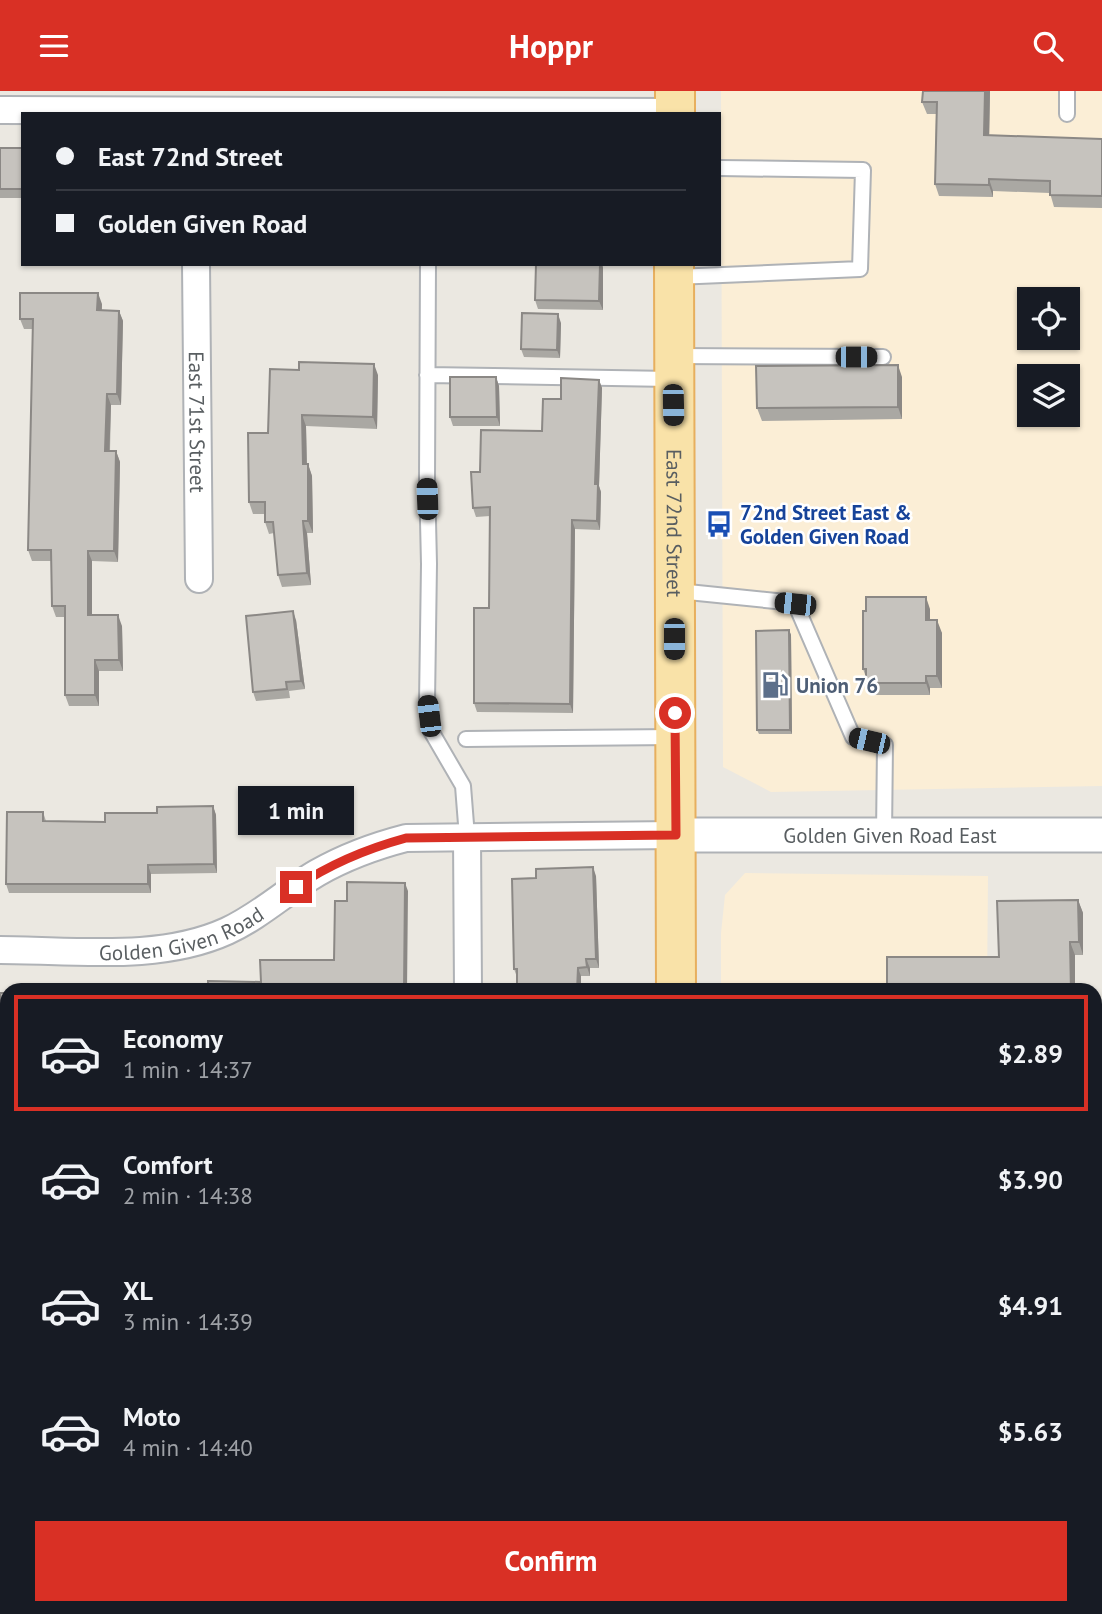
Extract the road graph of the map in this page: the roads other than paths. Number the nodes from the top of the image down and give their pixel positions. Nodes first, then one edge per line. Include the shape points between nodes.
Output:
1 (1067, 91) edge
2 (675, 106) edge
3 (194, 107) edge
4 (0, 110) edge
5 (389, 112) edge
6 (463, 112) edge
7 (1067, 114) dead end
8 (721, 168) edge
9 (196, 266) edge
10 (428, 266) edge
11 (674, 271) edge
12 (883, 358) dead end
13 (673, 367) junction
14 (426, 376) junction
15 (199, 579) dead end
16 (674, 591) junction
17 (675, 737) junction
18 (466, 739) dead end
19 (676, 835) junction
20 (884, 835) junction
21 (1102, 835) edge
22 (467, 837) junction
23 (0, 950) edge
24 (468, 983) edge
25 (676, 983) edge

1 - 7 lane
2 - 6 street
3 - 4 street
3 - 5 street
8 - 11 lane via 863,170 860,269
9 - 15 street, East 71st Street
10 - 14 lane
11 - 13 main road, East 72nd Street
12 - 13 lane
13 - 14 lane
13 - 16 main road, East 72nd Street
14 - 22 lane via 427,702 431,731 463,786
16 - 17 main road, East 72nd Street
16 - 20 lane via 795,604 853,737 885,745
17 - 18 lane
17 - 19 main road, East 72nd Street
19 - 20 street, Golden Given Road East
19 - 22 street, Golden Given Road
19 - 25 main road, East 72nd Street
20 - 21 street, Golden Given Road East
22 - 23 street, Golden Given Road via 406,838 372,847 315,874 227,931 170,949
22 - 24 street

